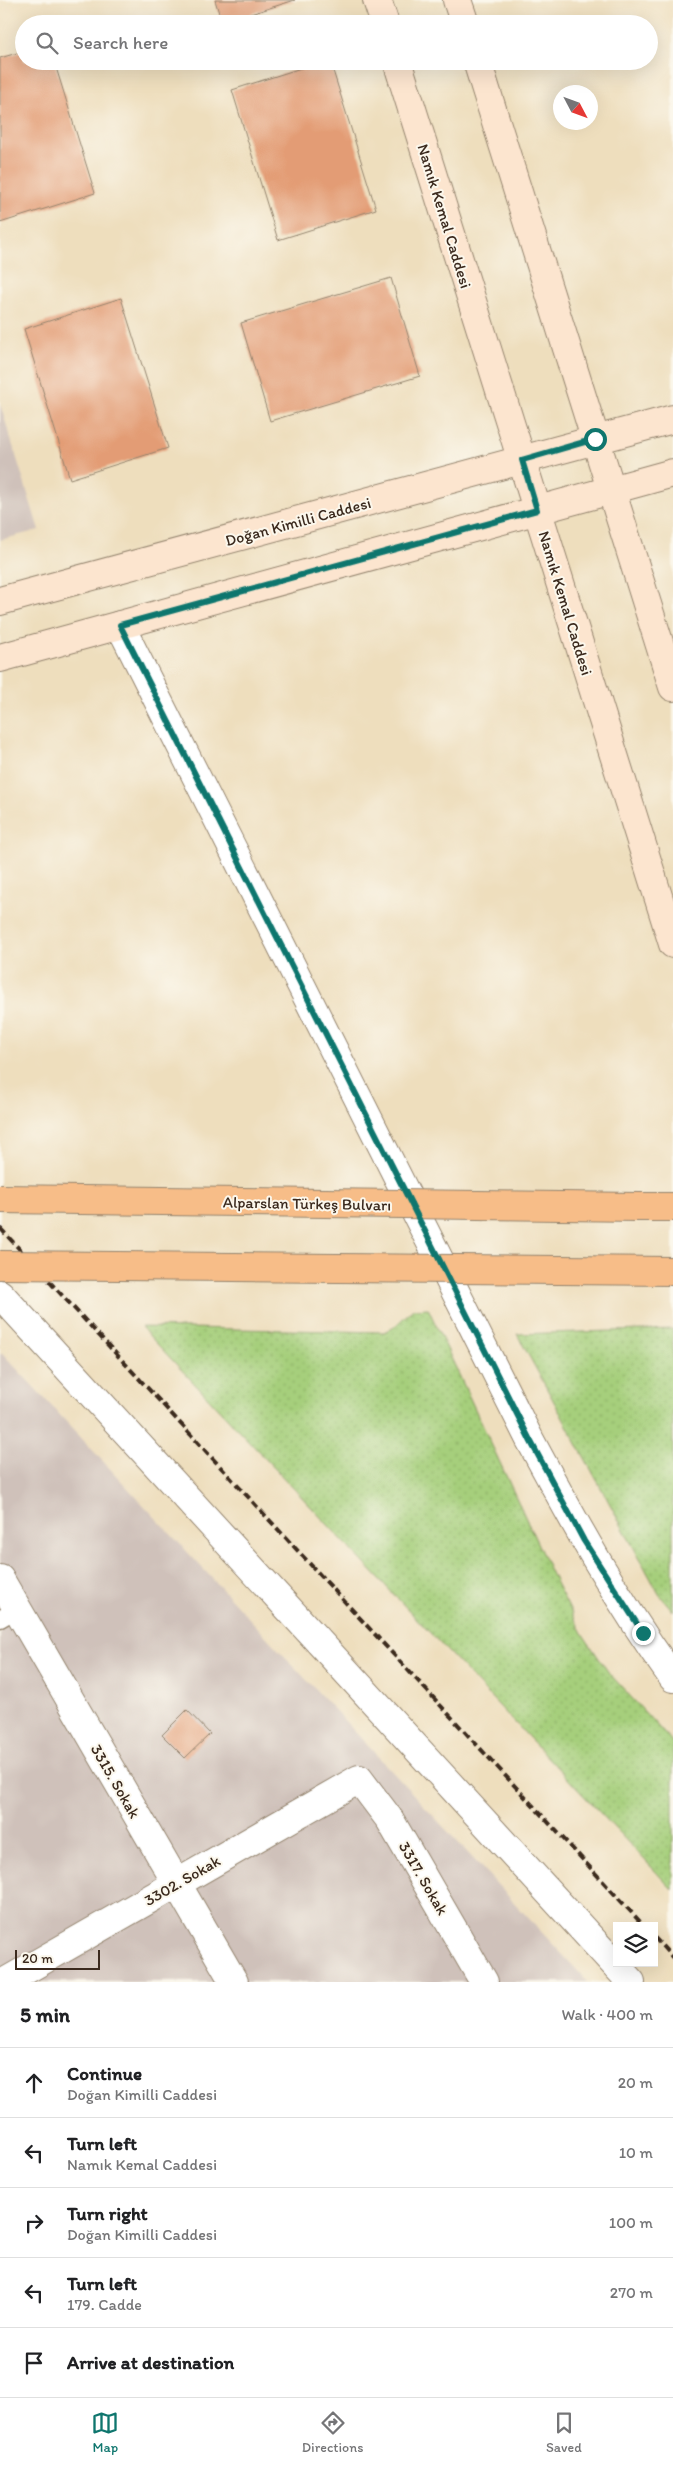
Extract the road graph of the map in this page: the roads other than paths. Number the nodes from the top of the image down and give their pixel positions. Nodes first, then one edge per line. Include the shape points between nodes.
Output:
1 (377, 0) edge
2 (457, 0) edge
3 (382, 15) edge
4 (462, 15) edge
5 (400, 70) edge
6 (479, 70) edge
7 (673, 419) edge
8 (595, 439) junction
9 (522, 460) junction
10 (673, 473) edge
11 (611, 490) junction
12 (537, 510) junction
13 (0, 601) edge
14 (120, 625) junction
15 (0, 658) edge
16 (673, 687) edge
17 (673, 944) edge
18 (0, 1199) edge
19 (673, 1207) edge
20 (0, 1265) edge
21 (673, 1271) edge
22 (0, 1294) edge
23 (0, 1579) edge
24 (8, 1614) edge
25 (673, 1678) edge
26 (358, 1779) joint
27 (176, 1884) junction
28 (5, 1982) edge
29 (234, 1982) edge
30 (484, 1982) edge
31 (631, 1982) edge

1 - 3 street
2 - 4 street
5 - 9 street, Namık Kemal Caddesi
6 - 8 street
7 - 8 street, Doğan Kimilli Caddesi
8 - 9 street, Doğan Kimilli Caddesi
8 - 11 street
9 - 12 street, Namık Kemal Caddesi
9 - 13 street, Doğan Kimilli Caddesi
10 - 11 street
11 - 12 street
11 - 16 street
12 - 14 street
12 - 17 street, Namık Kemal Caddesi
14 - 15 street
14 - 25 street via 530,1440 614,1592
18 - 19 highway, Alparslan Türkeş Bulvarı, bridge
20 - 21 highway, bridge
22 - 31 street
23 - 24 street, 3315. Sokak
24 - 27 street, 3315. Sokak
26 - 27 street, 3302. Sokak
26 - 30 street, 3317. Sokak via 390,1820
27 - 28 street, 3302. Sokak
27 - 29 street, 3315. Sokak

